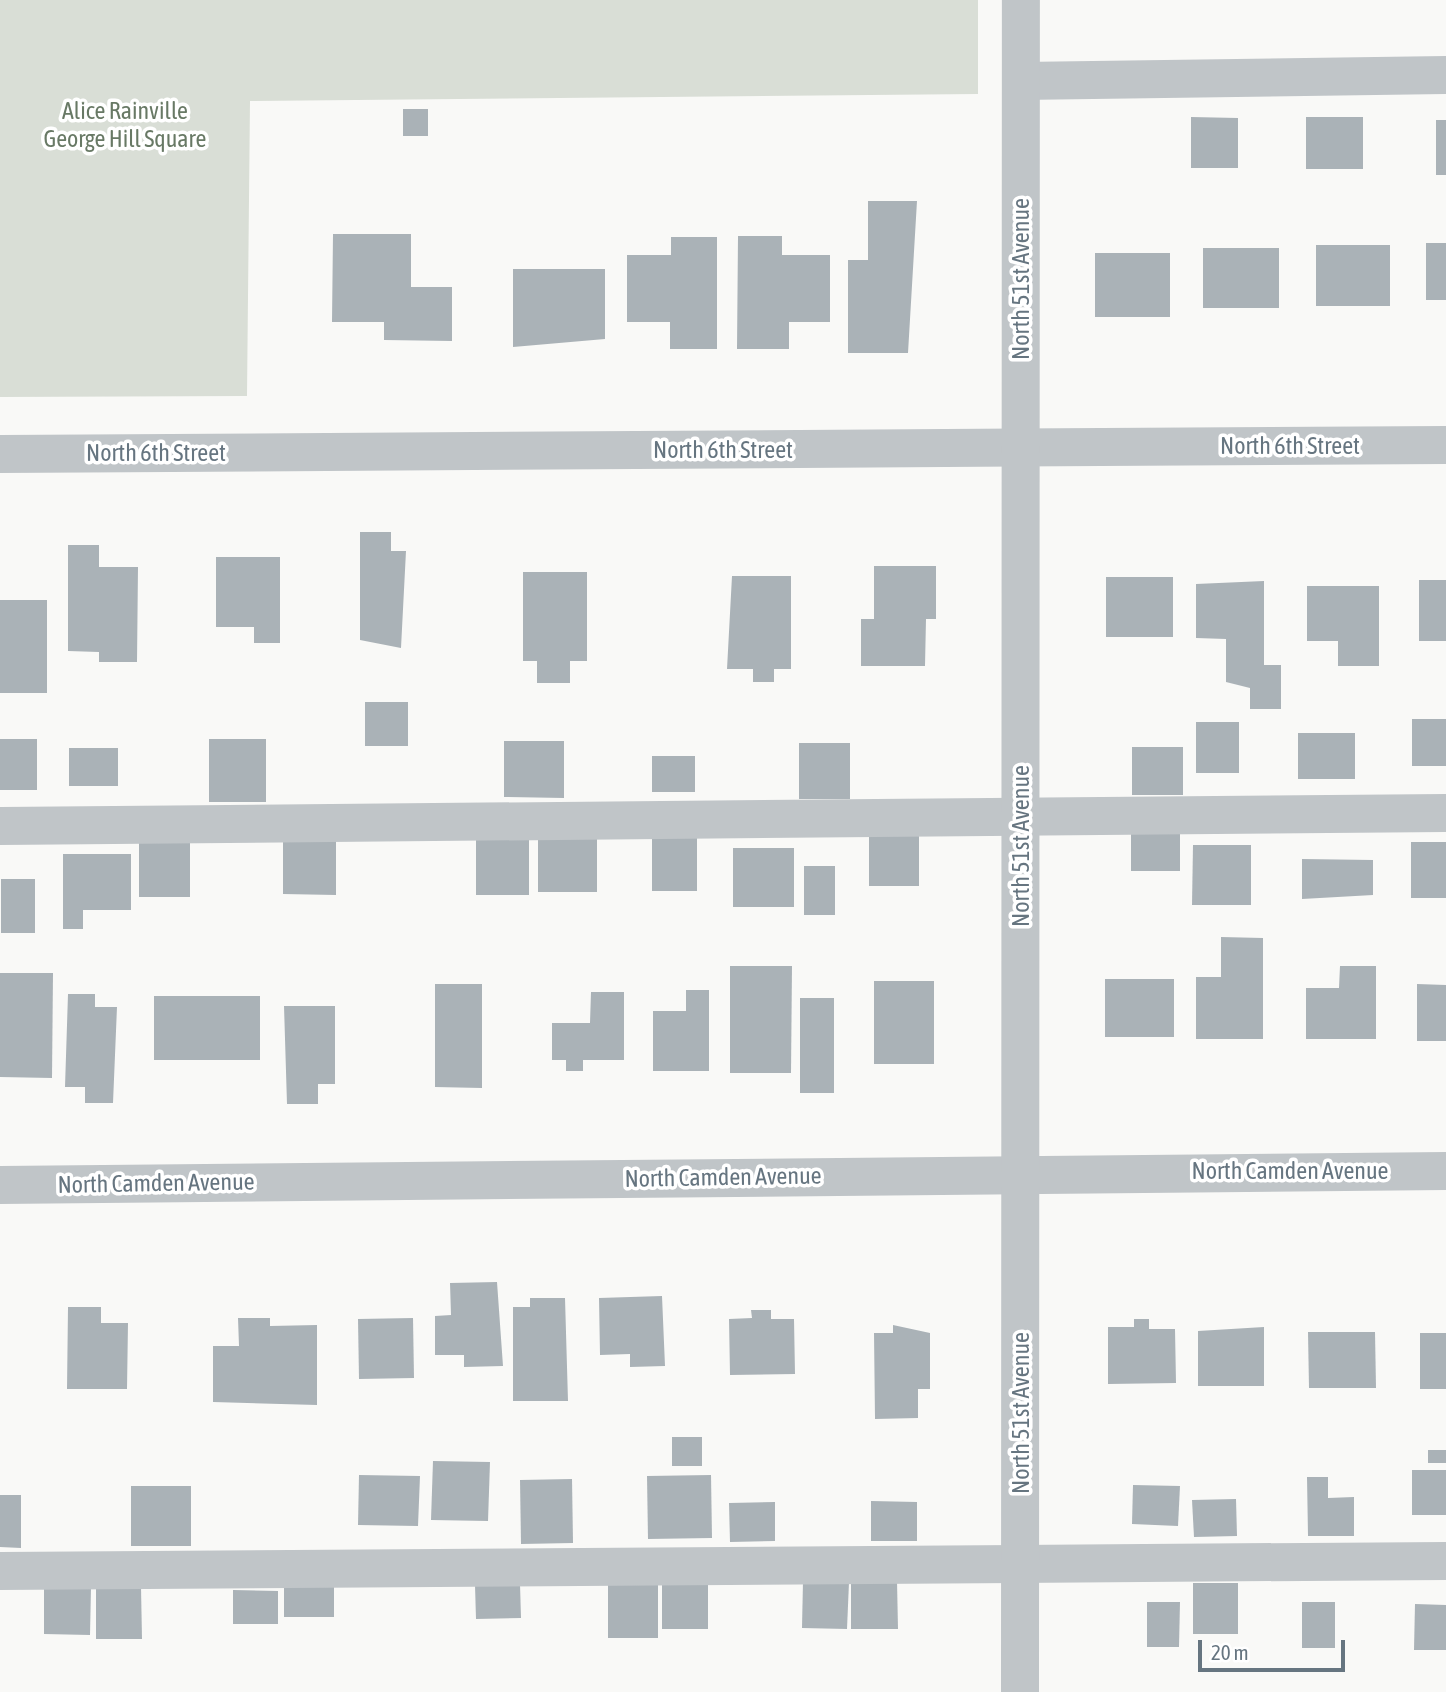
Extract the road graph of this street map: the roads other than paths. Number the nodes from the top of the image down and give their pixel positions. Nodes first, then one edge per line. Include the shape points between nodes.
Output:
1 (1021, 0) edge
2 (1446, 75) edge
3 (1021, 81) junction
4 (1446, 445) edge
5 (1021, 448) junction
6 (0, 454) edge
7 (1446, 813) edge
8 (1021, 820) junction
9 (0, 826) edge
10 (1446, 1171) edge
11 (1021, 1173) junction
12 (0, 1185) edge
13 (1446, 1561) edge
14 (1021, 1565) junction
15 (0, 1571) edge
16 (1020, 1692) edge

1 - 3 street, North 51st Avenue
2 - 3 street
3 - 5 street, North 51st Avenue
4 - 5 street, North 6th Street
5 - 6 street, North 6th Street
5 - 8 street, North 51st Avenue
7 - 8 street
8 - 9 street
8 - 11 street, North 51st Avenue
10 - 11 street, North Camden Avenue
11 - 12 street, North Camden Avenue
11 - 14 street, North 51st Avenue
13 - 14 street
14 - 15 street
14 - 16 street, North 51st Avenue

